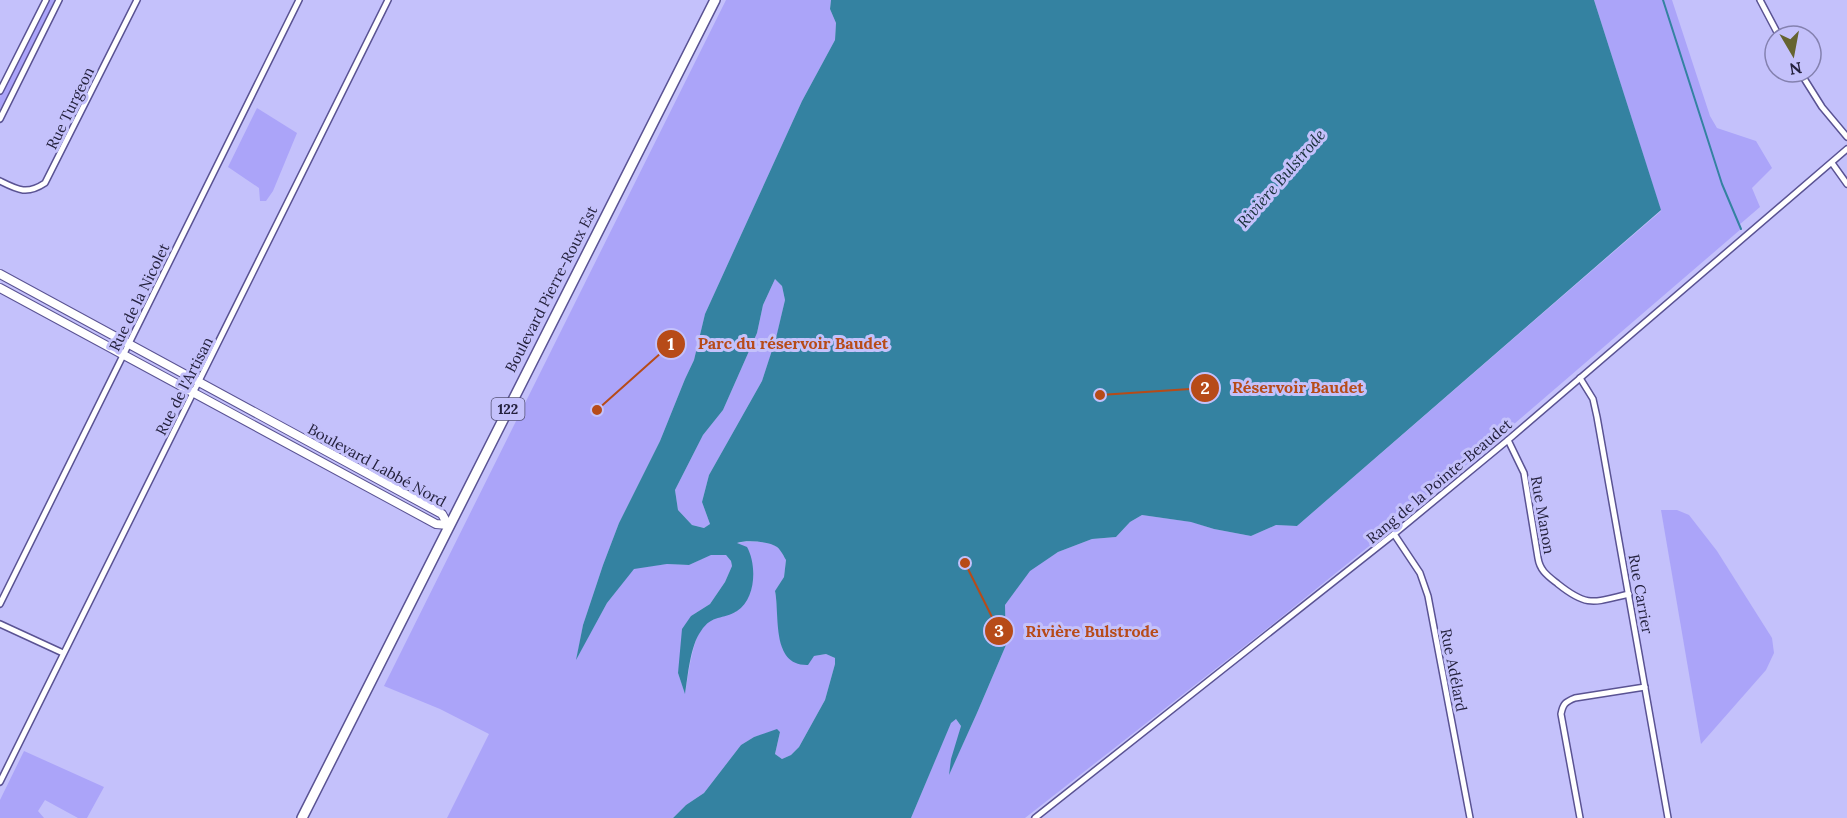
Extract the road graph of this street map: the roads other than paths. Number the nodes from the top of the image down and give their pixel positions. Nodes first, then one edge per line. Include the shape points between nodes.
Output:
1 (46, 0) edge
2 (59, 0) edge
3 (137, 0) edge
4 (299, 0) edge
5 (388, 0) edge
6 (715, 0) edge
7 (1760, 0) edge
8 (1773, 24) edge
9 (1808, 84) edge
10 (0, 91) edge
11 (0, 119) edge
12 (1847, 137) edge
13 (1847, 148) edge
14 (1832, 163) junction
15 (0, 181) edge
16 (1847, 184) edge
17 (0, 274) edge
18 (0, 288) edge
19 (129, 344) junction
20 (124, 355) junction
21 (1580, 378) junction
22 (200, 382) junction
23 (194, 393) junction
24 (1508, 440) junction
25 (448, 525) junction
26 (1394, 534) junction
27 (1629, 594) junction
28 (0, 604) edge
29 (0, 624) edge
30 (63, 653) junction
31 (1645, 687) junction
32 (0, 782) edge
33 (302, 818) edge
34 (1035, 818) edge
35 (1470, 818) edge
36 (1580, 818) edge
37 (1668, 818) edge

1 - 10 street
2 - 11 street
3 - 15 street, Rue Turgeon via 45,183 24,191
4 - 19 street, Rue de la Nicolet
5 - 22 street, Rue de l'Artisan
6 - 25 main road, Boulevard Pierre-Roux Est / 122
7 - 8 street
9 - 12 street
13 - 14 street, Rang de la Pointe-Beaudet
14 - 16 street
14 - 21 street, Rang de la Pointe-Beaudet
17 - 19 main road, Boulevard Labbé Nord
18 - 20 main road, Boulevard Labbé Nord
19 - 20 street, Rue de la Nicolet
19 - 22 main road, Boulevard Labbé Nord
20 - 23 main road, Boulevard Labbé Nord
20 - 28 street, Rue de la Nicolet
21 - 24 street, Rang de la Pointe-Beaudet
21 - 27 street, Rue Carrier via 1595,407
22 - 23 street, Rue de l'Artisan
22 - 25 main road, Boulevard Labbé Nord via 442,514
23 - 25 main road, Boulevard Labbé Nord via 436,524
23 - 30 street, Rue de l'Artisan
24 - 26 street, Rang de la Pointe-Beaudet
24 - 27 street, Rue Manon via 1524,473 1541,569 1584,601
25 - 33 main road, Boulevard Pierre-Roux Est / 122
26 - 34 street, Rang de la Pointe-Beaudet
26 - 35 street, Rue Adélard via 1420,573 1428,596
27 - 31 street, Rue Carrier
29 - 30 street
30 - 32 street, Rue de l'Artisan
31 - 36 street via 1575,698 1562,706
31 - 37 street, Rue Carrier

